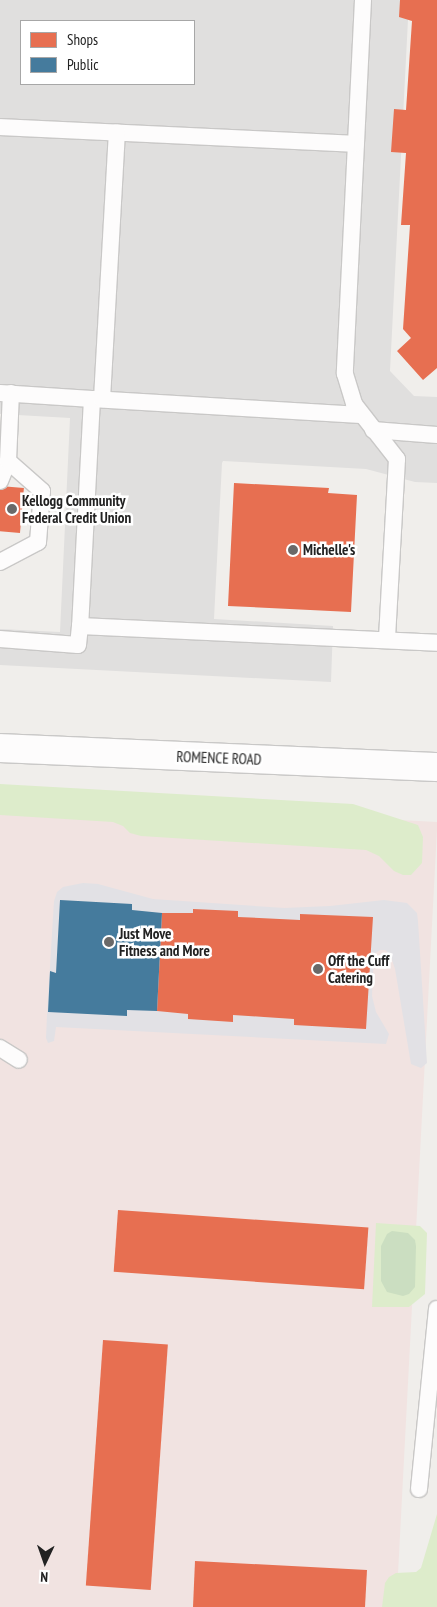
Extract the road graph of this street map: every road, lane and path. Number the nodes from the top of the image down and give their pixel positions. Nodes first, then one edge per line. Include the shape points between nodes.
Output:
1 (363, 0) edge
2 (0, 126) edge
3 (117, 132) junction
4 (356, 144) junction
5 (5, 393) edge
6 (97, 399) junction
7 (361, 415) junction
8 (373, 430) junction
9 (437, 435) edge
10 (8, 461) junction
11 (0, 482) edge
12 (0, 562) edge
13 (80, 626) junction
14 (0, 639) edge
15 (387, 640) junction
16 (437, 643) edge
17 (0, 748) edge
18 (437, 767) edge
19 (0, 1048) edge
20 (19, 1060) dead end
21 (437, 1309) edge
22 (419, 1489) dead end

1 - 4 lane
2 - 3 lane
3 - 4 lane
3 - 6 lane
4 - 7 lane via 345,374 354,404
5 - 6 lane
5 - 10 lane
6 - 7 lane
6 - 13 lane
7 - 8 lane
8 - 9 lane
8 - 15 lane via 397,459
10 - 11 lane
10 - 12 lane via 42,490 38,542
13 - 14 lane via 78,645
13 - 15 lane
15 - 16 lane
17 - 18 street, ROMENCE ROAD
19 - 20 lane
21 - 22 lane

